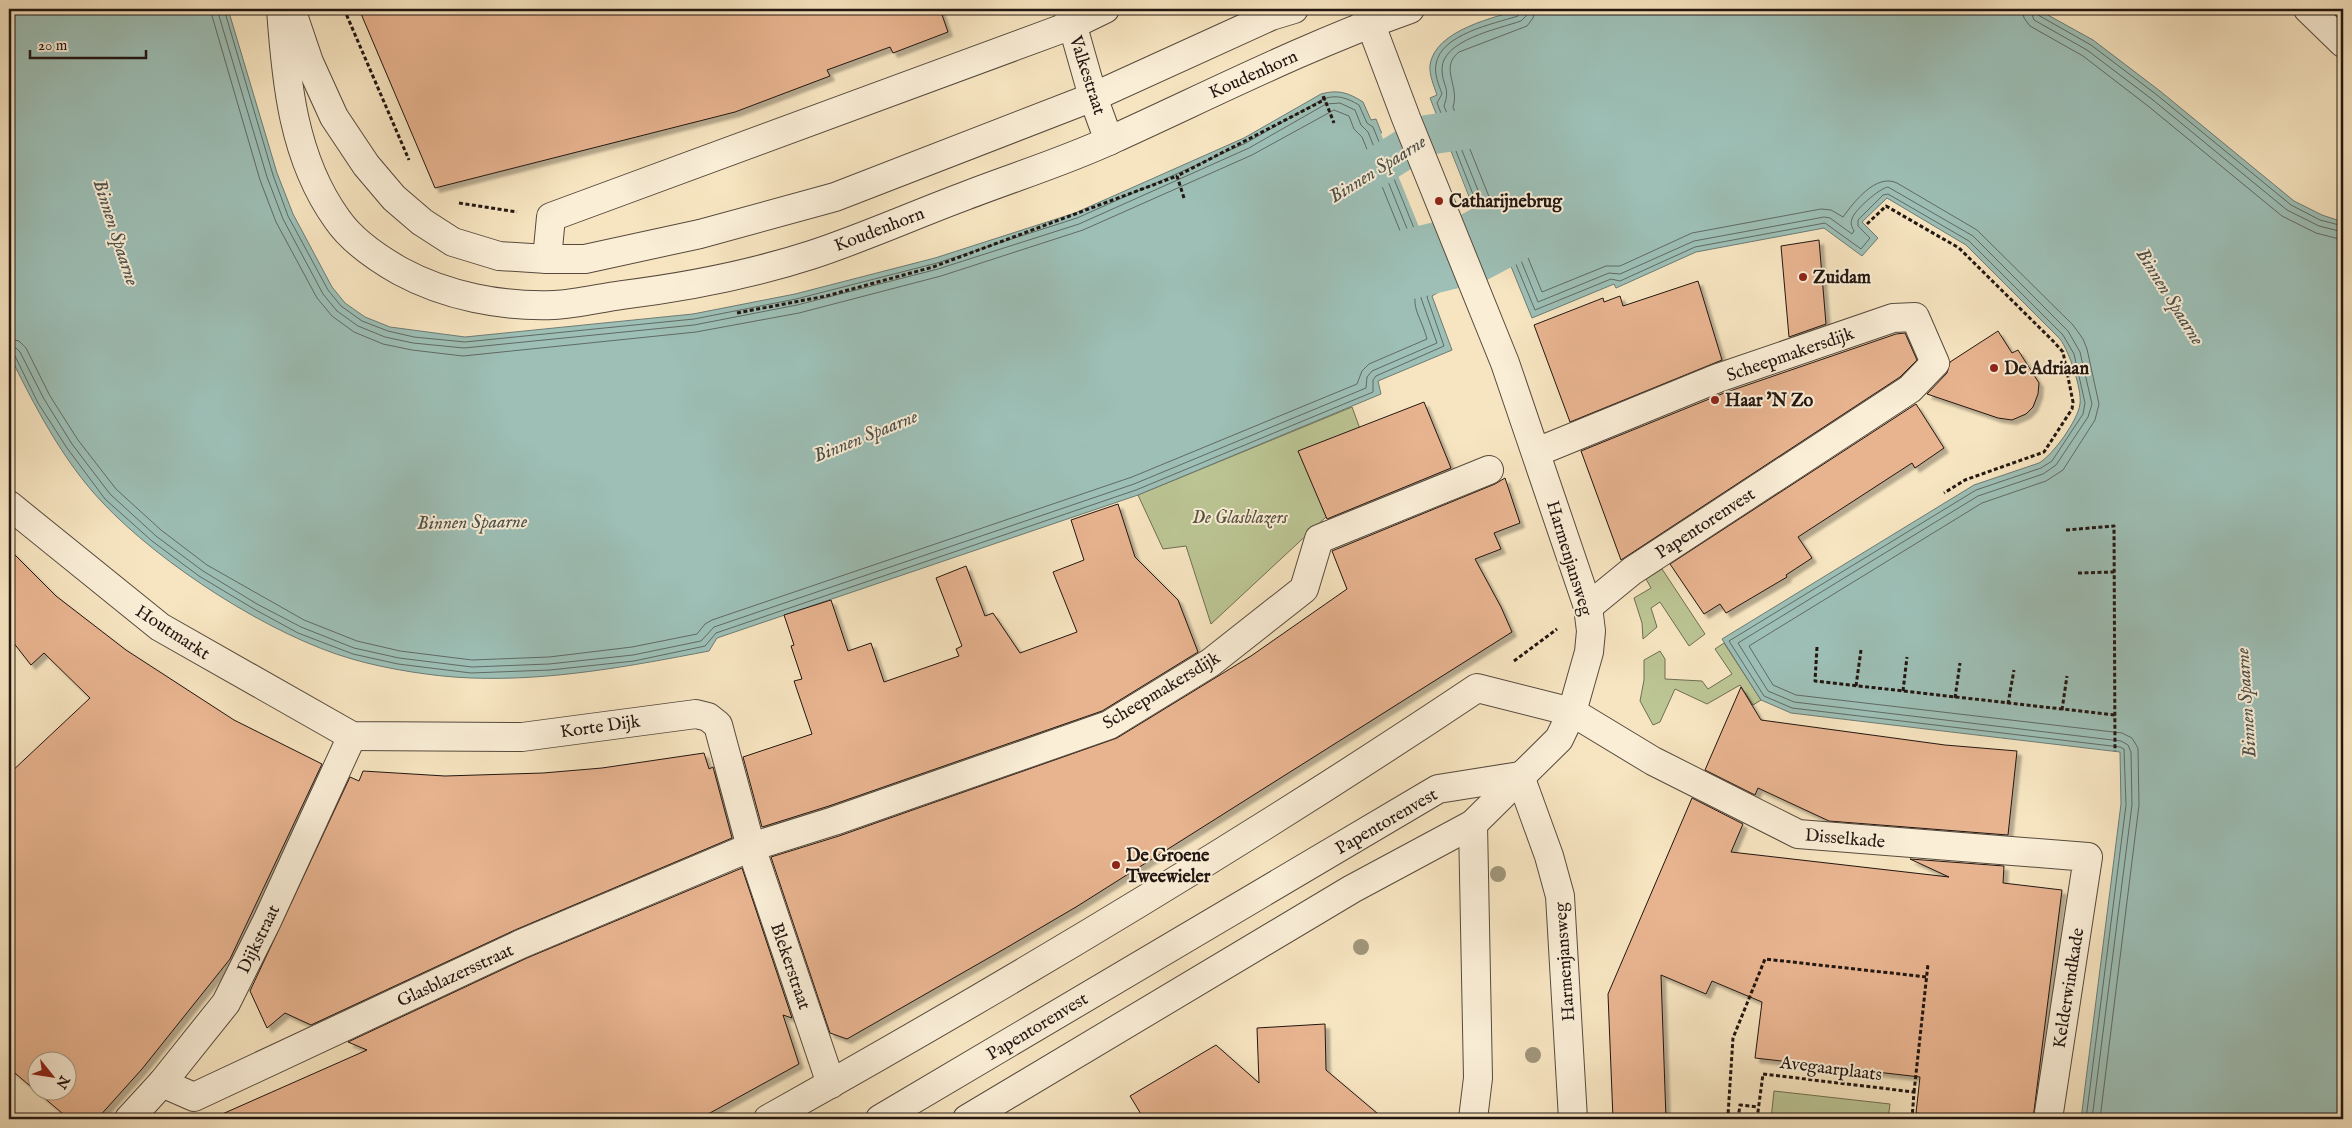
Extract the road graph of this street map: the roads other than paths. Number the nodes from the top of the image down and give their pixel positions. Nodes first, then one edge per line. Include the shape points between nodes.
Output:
1 (281, 9) edge
2 (292, 9) edge
3 (1105, 9) edge
4 (1294, 9) edge
5 (1410, 9) edge
6 (2308, 9) edge
7 (1367, 16) edge
8 (1070, 17) edge
9 (2343, 43) edge
10 (1093, 96) junction
11 (1109, 141) junction
12 (548, 259) junction
13 (1935, 363) joint
14 (1537, 452) junction
15 (1488, 470) dead end
16 (9, 505) edge
17 (1588, 607) junction
18 (1572, 712) junction
19 (352, 736) junction
20 (1520, 776) junction
21 (1473, 824) junction
22 (751, 847) junction
23 (2088, 857) joint
24 (162, 1084) junction
25 (831, 1084) junction
26 (129, 1119) edge
27 (768, 1119) edge
28 (880, 1119) edge
29 (967, 1119) edge
30 (1473, 1119) edge
31 (1573, 1119) edge
32 (2048, 1119) edge

1 - 11 street, Koudenhorn via 286,80 302,146 314,178 337,220 363,247 388,264 416,280 461,295 554,305 690,286 810,255
2 - 12 street via 309,62 334,117 394,198 453,242 498,256
3 - 8 street
4 - 10 street via 1271,16
5 - 7 street, Koudenhorn
6 - 9 street
7 - 11 street, Koudenhorn
7 - 14 street, Harmenjansweg via 1506,363
8 - 10 street, Valkestraat
8 - 12 street via 551,217
10 - 11 street, Valkestraat
10 - 12 street via 835,197 700,234 585,259
13 - 14 street, Scheepmakersdijk via 1915,316 1893,318 1718,378
13 - 17 street, Papentorenvest via 1910,389 1632,571
14 - 17 street, Harmenjansweg
15 - 22 street, Scheepmakersdijk via 1320,539 1304,589 1210,662 1109,725
16 - 19 street, Houtmarkt via 160,627
17 - 18 street, Harmenjansweg via 1589,652
18 - 20 street, Harmenjansweg via 1558,739
18 - 23 street, Disselkade via 1653,761 1798,834
18 - 25 street via 1477,688 1112,919
19 - 22 street, Korte Dijk via 522,736 696,714 708,717 718,725
19 - 24 street, Dijkstraat via 226,1003
20 - 21 street
20 - 28 street, Papentorenvest via 1438,789
20 - 31 street, Harmenjansweg via 1560,896
21 - 29 street via 1352,889
21 - 30 street via 1478,1078
22 - 24 street, Glasblazersstraat via 521,944 194,1097
22 - 25 street, Blekerstraat
23 - 32 street, Kelderwindkade
24 - 26 street, Dijkstraat
25 - 27 street

